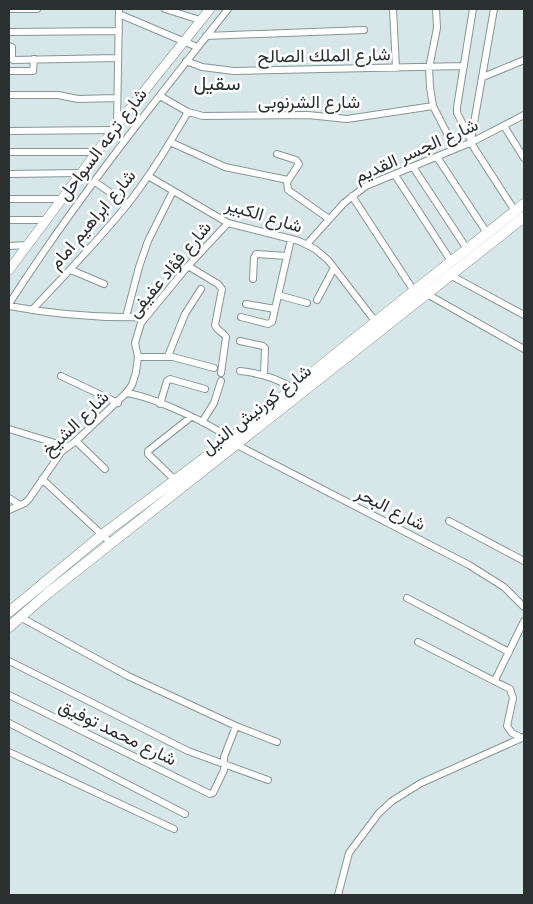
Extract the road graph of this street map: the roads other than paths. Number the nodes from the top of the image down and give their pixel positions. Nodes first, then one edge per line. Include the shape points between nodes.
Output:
1 (9, 9) edge
2 (37, 9) edge
3 (165, 9) edge
4 (210, 9) edge
5 (228, 9) edge
6 (393, 9) edge
7 (436, 9) edge
8 (473, 9) edge
9 (494, 9) edge
10 (119, 11) edge
11 (200, 20) junction
12 (364, 30) dead end
13 (118, 31) junction
14 (9, 32) edge
15 (206, 36) junction
16 (184, 41) junction
17 (9, 46) edge
18 (197, 47) junction
19 (118, 58) junction
20 (34, 59) junction
21 (524, 60) edge
22 (186, 61) junction
23 (464, 66) junction
24 (396, 68) junction
25 (429, 68) junction
26 (9, 71) edge
27 (483, 77) junction
28 (9, 95) edge
29 (160, 96) junction
30 (117, 98) junction
31 (432, 106) junction
32 (188, 112) junction
33 (524, 115) edge
34 (504, 126) junction
35 (115, 127) junction
36 (9, 131) edge
37 (471, 141) junction
38 (170, 142) junction
39 (456, 149) junction
40 (9, 152) edge
41 (96, 152) junction
42 (277, 154) dead end
43 (437, 157) junction
44 (524, 158) edge
45 (413, 167) junction
46 (80, 173) junction
47 (9, 174) edge
48 (395, 175) junction
49 (148, 176) junction
50 (288, 180) junction
51 (94, 182) junction
52 (173, 191) junction
53 (352, 196) junction
54 (9, 199) edge
55 (61, 199) junction
56 (127, 204) junction
57 (524, 204) edge
58 (520, 214) edge
59 (329, 219) junction
60 (9, 220) edge
61 (46, 220) junction
62 (228, 223) junction
63 (487, 233) junction
64 (291, 238) junction
65 (307, 244) junction
66 (27, 245) junction
67 (9, 246) edge
68 (467, 249) junction
69 (287, 256) junction
70 (451, 262) junction
71 (188, 266) junction
72 (334, 268) junction
73 (9, 269) edge
74 (71, 270) junction
75 (450, 275) junction
76 (253, 279) dead end
77 (104, 284) dead end
78 (201, 289) dead end
79 (414, 291) junction
80 (427, 294) junction
81 (278, 296) junction
82 (317, 300) dead end
83 (307, 303) dead end
84 (246, 304) dead end
85 (9, 305) edge
86 (275, 309) junction
87 (32, 310) junction
88 (524, 315) edge
89 (144, 317) junction
90 (241, 317) dead end
91 (126, 318) junction
92 (375, 322) junction
93 (240, 341) dead end
94 (524, 350) edge
95 (345, 352) junction
96 (168, 356) junction
97 (138, 357) junction
98 (214, 368) dead end
99 (240, 371) dead end
100 (221, 373) dead end
101 (264, 375) junction
102 (61, 376) dead end
103 (221, 381) dead end
104 (293, 388) junction
105 (205, 389) dead end
106 (126, 393) junction
107 (118, 403) junction
108 (160, 404) junction
109 (191, 416) junction
110 (202, 422) junction
111 (9, 429) edge
112 (76, 441) junction
113 (233, 442) junction
114 (68, 447) junction
115 (105, 469) dead end
116 (42, 479) junction
117 (174, 479) junction
118 (9, 498) edge
119 (20, 505) junction
120 (9, 510) edge
121 (449, 521) dead end
122 (102, 535) junction
123 (111, 543) junction
124 (524, 561) edge
125 (407, 598) dead end
126 (524, 606) edge
127 (9, 612) edge
128 (20, 617) junction
129 (524, 621) edge
130 (9, 627) edge
131 (418, 642) dead end
132 (508, 652) junction
133 (9, 661) edge
134 (496, 681) junction
135 (9, 695) edge
136 (9, 723) edge
137 (236, 726) junction
138 (523, 737) edge
139 (278, 742) dead end
140 (9, 752) edge
141 (224, 764) junction
142 (268, 780) dead end
143 (185, 814) dead end
144 (174, 829) dead end
145 (338, 895) edge

1 - 2 street
3 - 11 street
4 - 11 main road, شارع ترعه السواحل
5 - 15 street, شارع ترعه السواحل
6 - 24 street
7 - 25 street via 436,39
8 - 23 street
9 - 27 street
10 - 13 street
10 - 16 street
11 - 16 main road, شارع ترعه السواحل
12 - 15 street
13 - 14 street
13 - 19 street
15 - 18 street, شارع ترعه السواحل
16 - 18 street
16 - 35 main road, شارع ترعه السواحل
17 - 20 street via 12,47 12,60
18 - 22 street, شارع ترعه السواحل
19 - 20 street
19 - 30 street
20 - 26 street via 33,71
21 - 27 street
22 - 24 street, شارع الملك الصالح via 202,67 234,71
22 - 29 street, شارع ترعه السواحل
23 - 25 street, شارع الملك الصالح
23 - 37 street via 457,110
24 - 25 street, شارع الملك الصالح
25 - 31 street
27 - 37 street
28 - 30 street
29 - 32 street, شارع الشرنوبى
29 - 51 street, شارع ترعه السواحل
30 - 35 street
31 - 32 street, شارع الشرنوبى via 347,119 308,115 203,116
31 - 39 street
32 - 38 street, شارع ابراهيم امام
33 - 34 street, شارع الجسر القديم
34 - 37 street, شارع الجسر القديم
34 - 44 street
35 - 36 street
35 - 41 main road, شارع ترعه السواحل
37 - 39 street, شارع الجسر القديم
37 - 58 street
38 - 49 street, شارع ابراهيم امام
38 - 50 street via 225,167
39 - 43 street, شارع الجسر القديم
40 - 41 street
41 - 46 main road, شارع ترعه السواحل
42 - 50 street via 299,164
43 - 45 street, شارع الجسر القديم
43 - 63 street
45 - 48 street, شارع الجسر القديم
45 - 68 street
46 - 47 street
46 - 55 main road, شارع ترعه السواحل
48 - 53 street, شارع الجسر القديم via 375,181
48 - 70 street
49 - 52 street, شارع الكبير
49 - 56 street, شارع ابراهيم امام
50 - 59 street via 288,190
51 - 56 street
51 - 85 street, شارع ترعه السواحل via 49,242
52 - 62 street, شارع الكبير
52 - 91 street via 148,241
53 - 59 street, شارع الجسر القديم
53 - 79 street
54 - 55 street
55 - 61 main road, شارع ترعه السواحل
56 - 74 street, شارع ابراهيم امام
57 - 58 main road, شارع كورنيش النيل
58 - 63 main road, شارع كورنيش النيل
58 - 75 main road, شارع كورنيش النيل
59 - 65 street, شارع الجسر القديم
60 - 61 street
61 - 66 main road, شارع ترعه السواحل
62 - 64 street, شارع الكبير
62 - 71 street, شارع فؤاد عفيفى
63 - 68 main road, شارع كورنيش النيل
64 - 65 street, شارع الكبير
64 - 69 street
65 - 72 street, شارع الكبير
66 - 67 street
66 - 73 main road, شارع ترعه السواحل
68 - 70 main road, شارع كورنيش النيل
69 - 76 street via 256,254
69 - 81 street
70 - 79 main road, شارع كورنيش النيل
71 - 89 street, شارع فؤاد عفيفى
71 - 100 street via 222,289 215,325 226,337
72 - 82 street
72 - 92 street, شارع الكبير
74 - 77 street
74 - 87 street, شارع ابراهيم امام
75 - 80 main road, شارع كورنيش النيل
75 - 88 street
78 - 96 street via 185,314
79 - 92 main road, شارع كورنيش النيل
80 - 94 street
80 - 95 main road, شارع كورنيش النيل
81 - 83 street
81 - 86 street
84 - 86 street
85 - 87 street
86 - 90 street via 270,324
87 - 91 street
89 - 91 street
89 - 97 street, شارع فؤاد عفيفى via 134,343
92 - 95 main road, شارع كورنيش النيل
93 - 101 street via 263,346
95 - 104 main road, شارع كورنيش النيل
95 - 113 main road, شارع كورنيش النيل
96 - 97 street
96 - 98 street
97 - 106 street, شارع فؤاد عفيفى via 134,379
99 - 101 street
101 - 104 street
102 - 107 street
103 - 110 street via 214,403
104 - 113 main road, شارع كورنيش النيل
105 - 108 street via 170,379
106 - 107 street, شارع الشيخ
106 - 108 street, شارع الشيخ
107 - 112 street, شارع الشيخ
108 - 109 street, شارع الشيخ
109 - 110 street, شارع الشيخ
109 - 117 street via 148,451
110 - 113 street, شارع الشيخ via 218,429
111 - 114 street
112 - 114 street, شارع الشيخ
112 - 115 street
113 - 117 main road, شارع كورنيش النيل
113 - 123 main road, شارع كورنيش النيل
113 - 126 street, شارع البحر via 469,565 504,586
114 - 116 street, شارع الشيخ
116 - 119 street, شارع الشيخ via 29,499
116 - 122 street
117 - 122 main road, شارع كورنيش النيل
118 - 119 street
119 - 120 street, شارع الشيخ
121 - 124 street
122 - 123 street
122 - 127 main road, شارع كورنيش النيل
123 - 128 main road, شارع كورنيش النيل
125 - 132 street
128 - 130 main road, شارع كورنيش النيل
128 - 137 street via 128,676
129 - 132 street
131 - 134 street
132 - 134 street
133 - 141 street via 188,751
134 - 138 street via 510,689 513,698 507,726 512,733
135 - 141 street, شارع محمد توفيق via 210,794 224,770
136 - 143 street
137 - 139 street
137 - 141 street
138 - 145 street via 421,783 392,801 348,853
140 - 144 street
141 - 142 street

